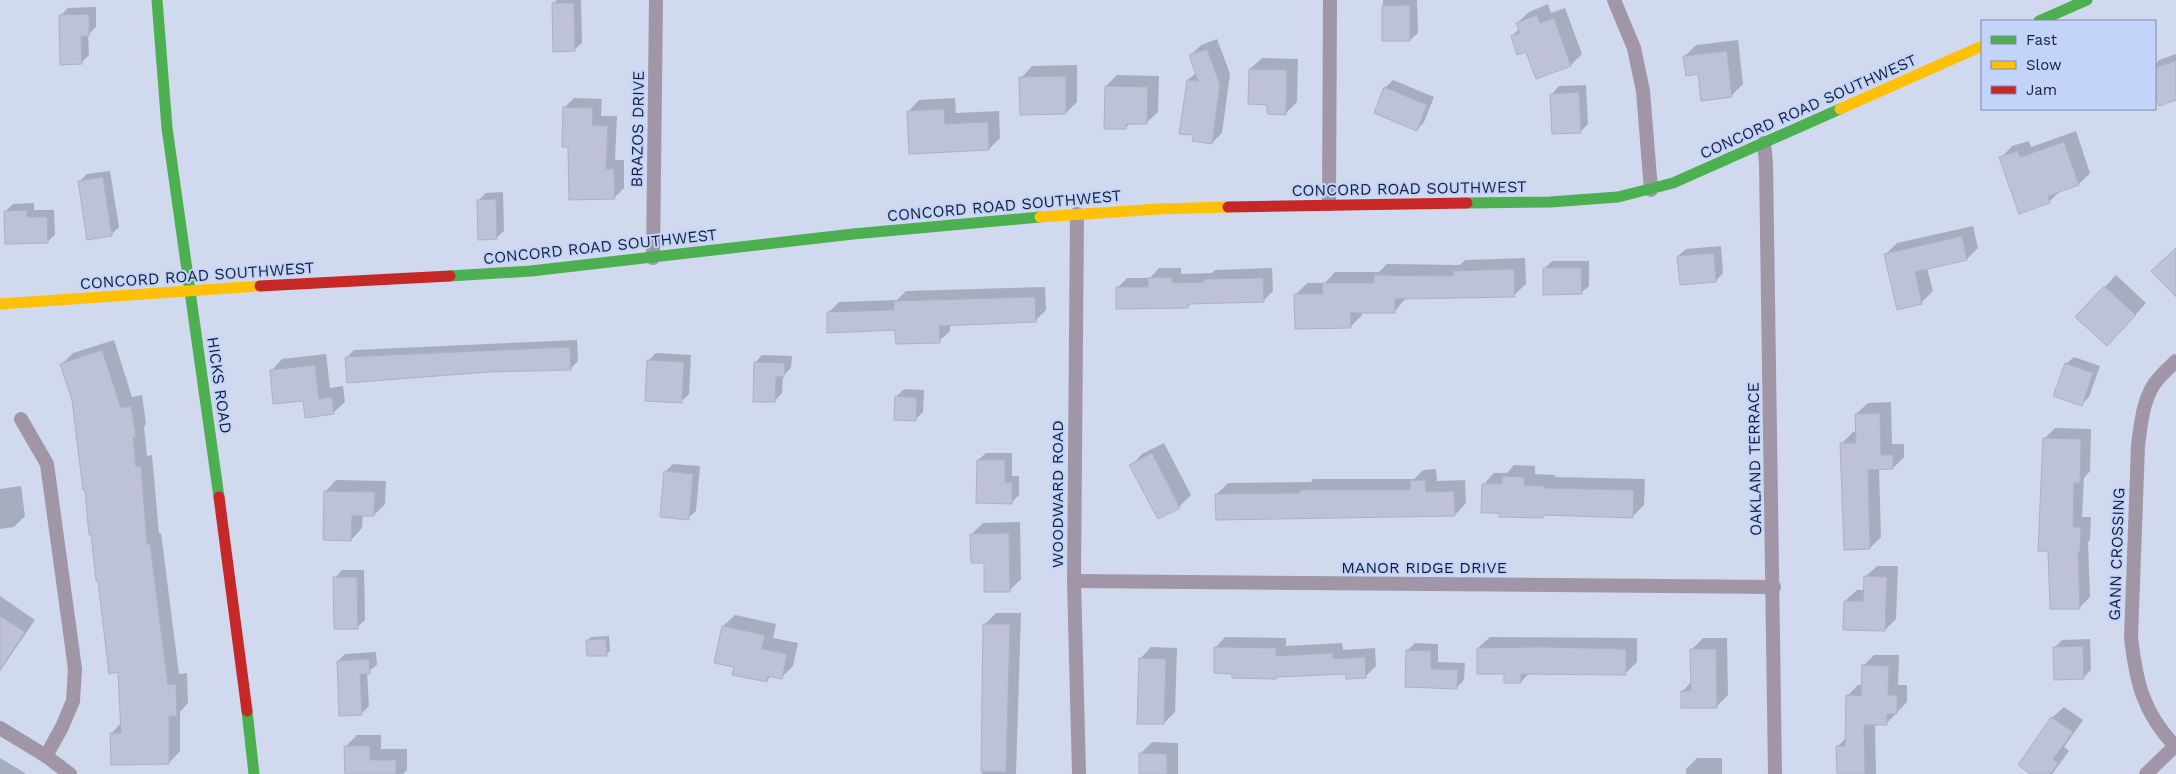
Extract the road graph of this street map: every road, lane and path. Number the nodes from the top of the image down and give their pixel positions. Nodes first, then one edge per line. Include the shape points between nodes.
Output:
1 (157, 0) edge
2 (656, 0) edge
3 (1330, 0) edge
4 (1614, 0) edge
5 (2087, 0) edge
6 (2041, 20) edge
7 (1981, 46) edge
8 (1764, 143) junction
9 (1652, 190) junction
10 (1329, 204) junction
11 (1076, 214) junction
12 (653, 258) junction
13 (189, 290) junction
14 (0, 304) edge
15 (2176, 361) edge
16 (21, 419) dead end
17 (1074, 581) junction
18 (1774, 587) junction
19 (0, 728) edge
20 (2176, 746) edge
21 (46, 756) junction
22 (70, 774) edge
23 (254, 774) edge
24 (1079, 774) edge
25 (1775, 774) edge
26 (2146, 774) edge

1 - 13 street, HICKS ROAD via 162,86
2 - 12 street, BRAZOS DRIVE
3 - 10 street
4 - 9 street via 1634,48 1643,91
5 - 6 street
7 - 8 street, CONCORD ROAD SOUTHWEST
8 - 9 street, CONCORD ROAD SOUTHWEST
8 - 18 street, OAKLAND TERRACE
9 - 10 street, CONCORD ROAD SOUTHWEST via 1618,197 1550,202
10 - 11 street, CONCORD ROAD SOUTHWEST
11 - 12 street, CONCORD ROAD SOUTHWEST via 853,234
11 - 17 street, WOODWARD ROAD
12 - 13 street, CONCORD ROAD SOUTHWEST via 451,277
13 - 14 street, CONCORD ROAD SOUTHWEST
13 - 23 street, HICKS ROAD via 241,656
15 - 20 street, GANN CROSSING via 2157,379 2141,421 2131,637 2140,694 2160,730
16 - 21 street via 47,464 75,669 73,701
17 - 18 street, MANOR RIDGE DRIVE
17 - 24 street, WOODWARD ROAD
18 - 25 street, OAKLAND TERRACE
19 - 21 street
20 - 26 street
21 - 22 street

